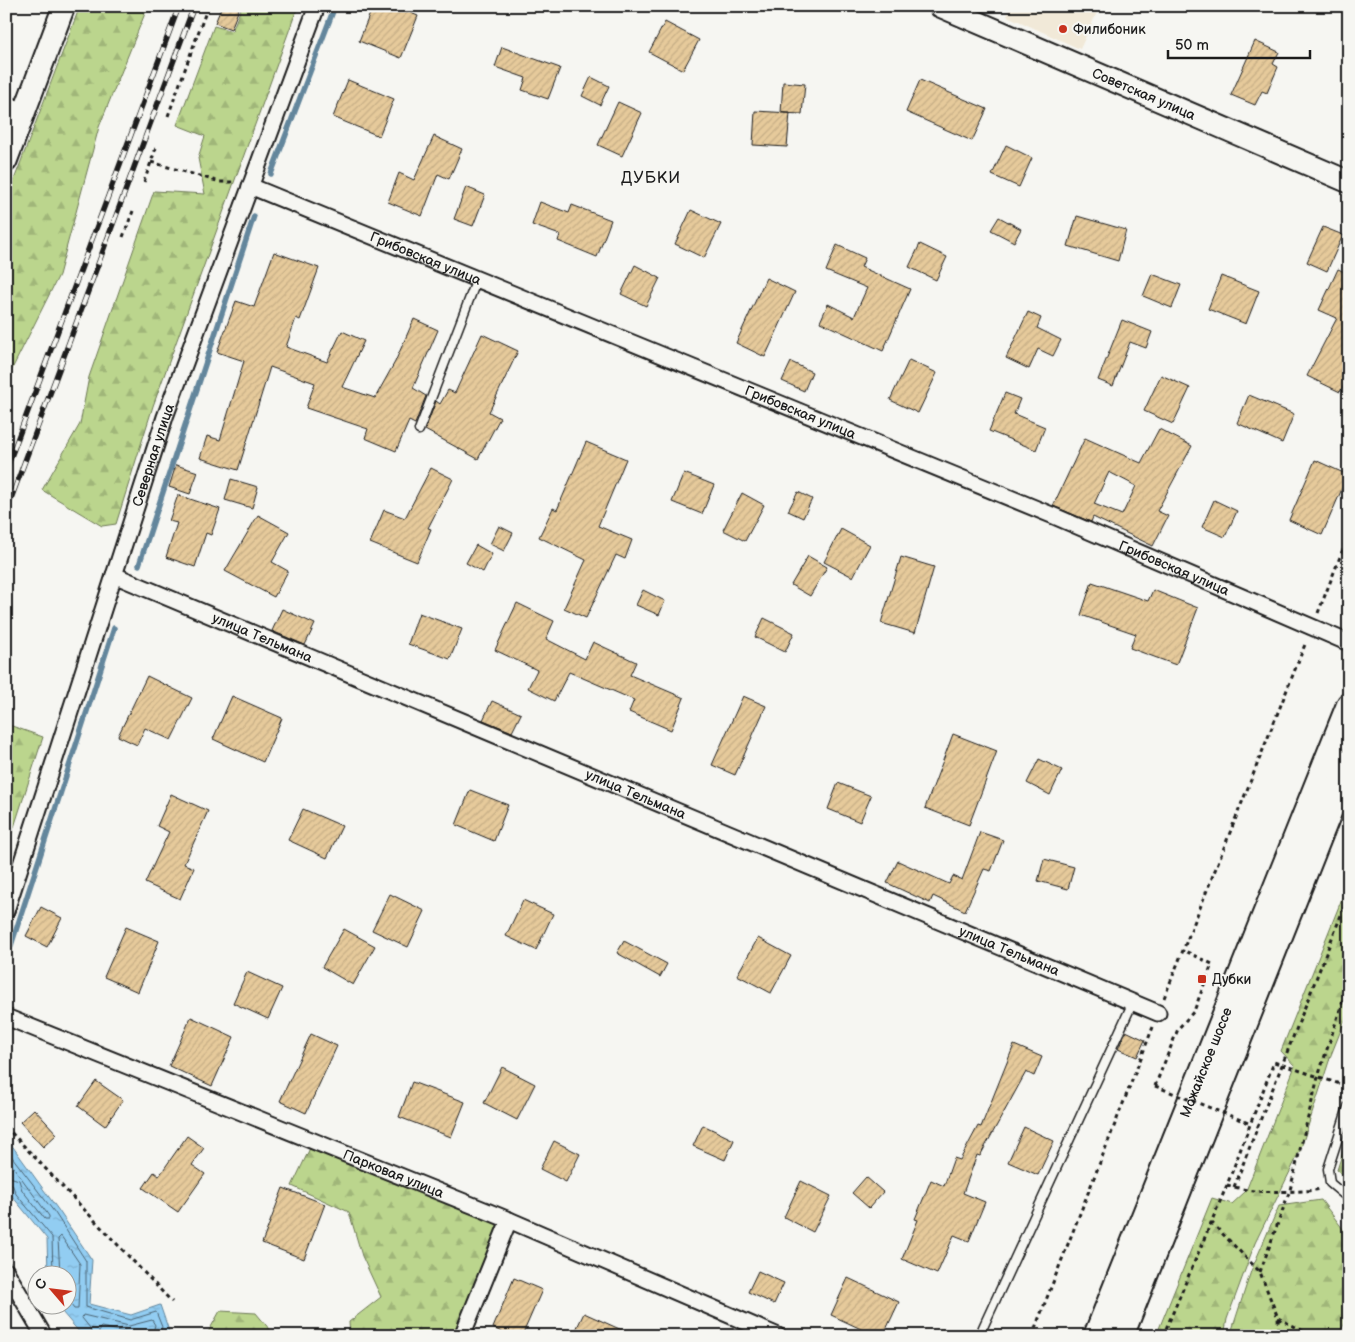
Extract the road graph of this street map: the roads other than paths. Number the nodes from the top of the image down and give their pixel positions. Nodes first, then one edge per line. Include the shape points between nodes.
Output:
1 (64, 6) edge
2 (316, 6) edge
3 (940, 6) edge
4 (16, 107) edge
5 (6, 161) edge
6 (1349, 182) edge
7 (250, 186) junction
8 (477, 279) junction
9 (419, 430) dead end
10 (114, 575) junction
11 (1349, 643) edge
12 (1349, 705) edge
13 (1349, 762) edge
14 (6, 911) edge
15 (1133, 1002) junction
16 (1158, 1013) road end
17 (6, 1017) edge
18 (1349, 1104) edge
19 (1349, 1199) edge
20 (510, 1220) junction
21 (6, 1271) edge
22 (1124, 1331) edge
23 (44, 1336) edge
24 (462, 1336) edge
25 (778, 1336) edge
26 (979, 1336) edge
27 (1096, 1336) edge

1 - 4 street
2 - 7 street, Северная улица
3 - 6 street, Советская улица
4 - 5 street
7 - 8 street, Грибовская улица
7 - 10 street, Северная улица via 165,418
8 - 9 lane
8 - 11 street, Грибовская улица via 1054,516
10 - 14 street, Северная улица
10 - 15 street, улица Тельмана
12 - 27 main road, Можайское шоссе
13 - 22 main road, Можайское шоссе
15 - 16 street, улица Тельмана
15 - 26 lane
17 - 20 street, Парковая улица
18 - 19 lane via 1328,1169 1330,1183
20 - 24 street
20 - 25 street, Парковая улица
21 - 23 street

